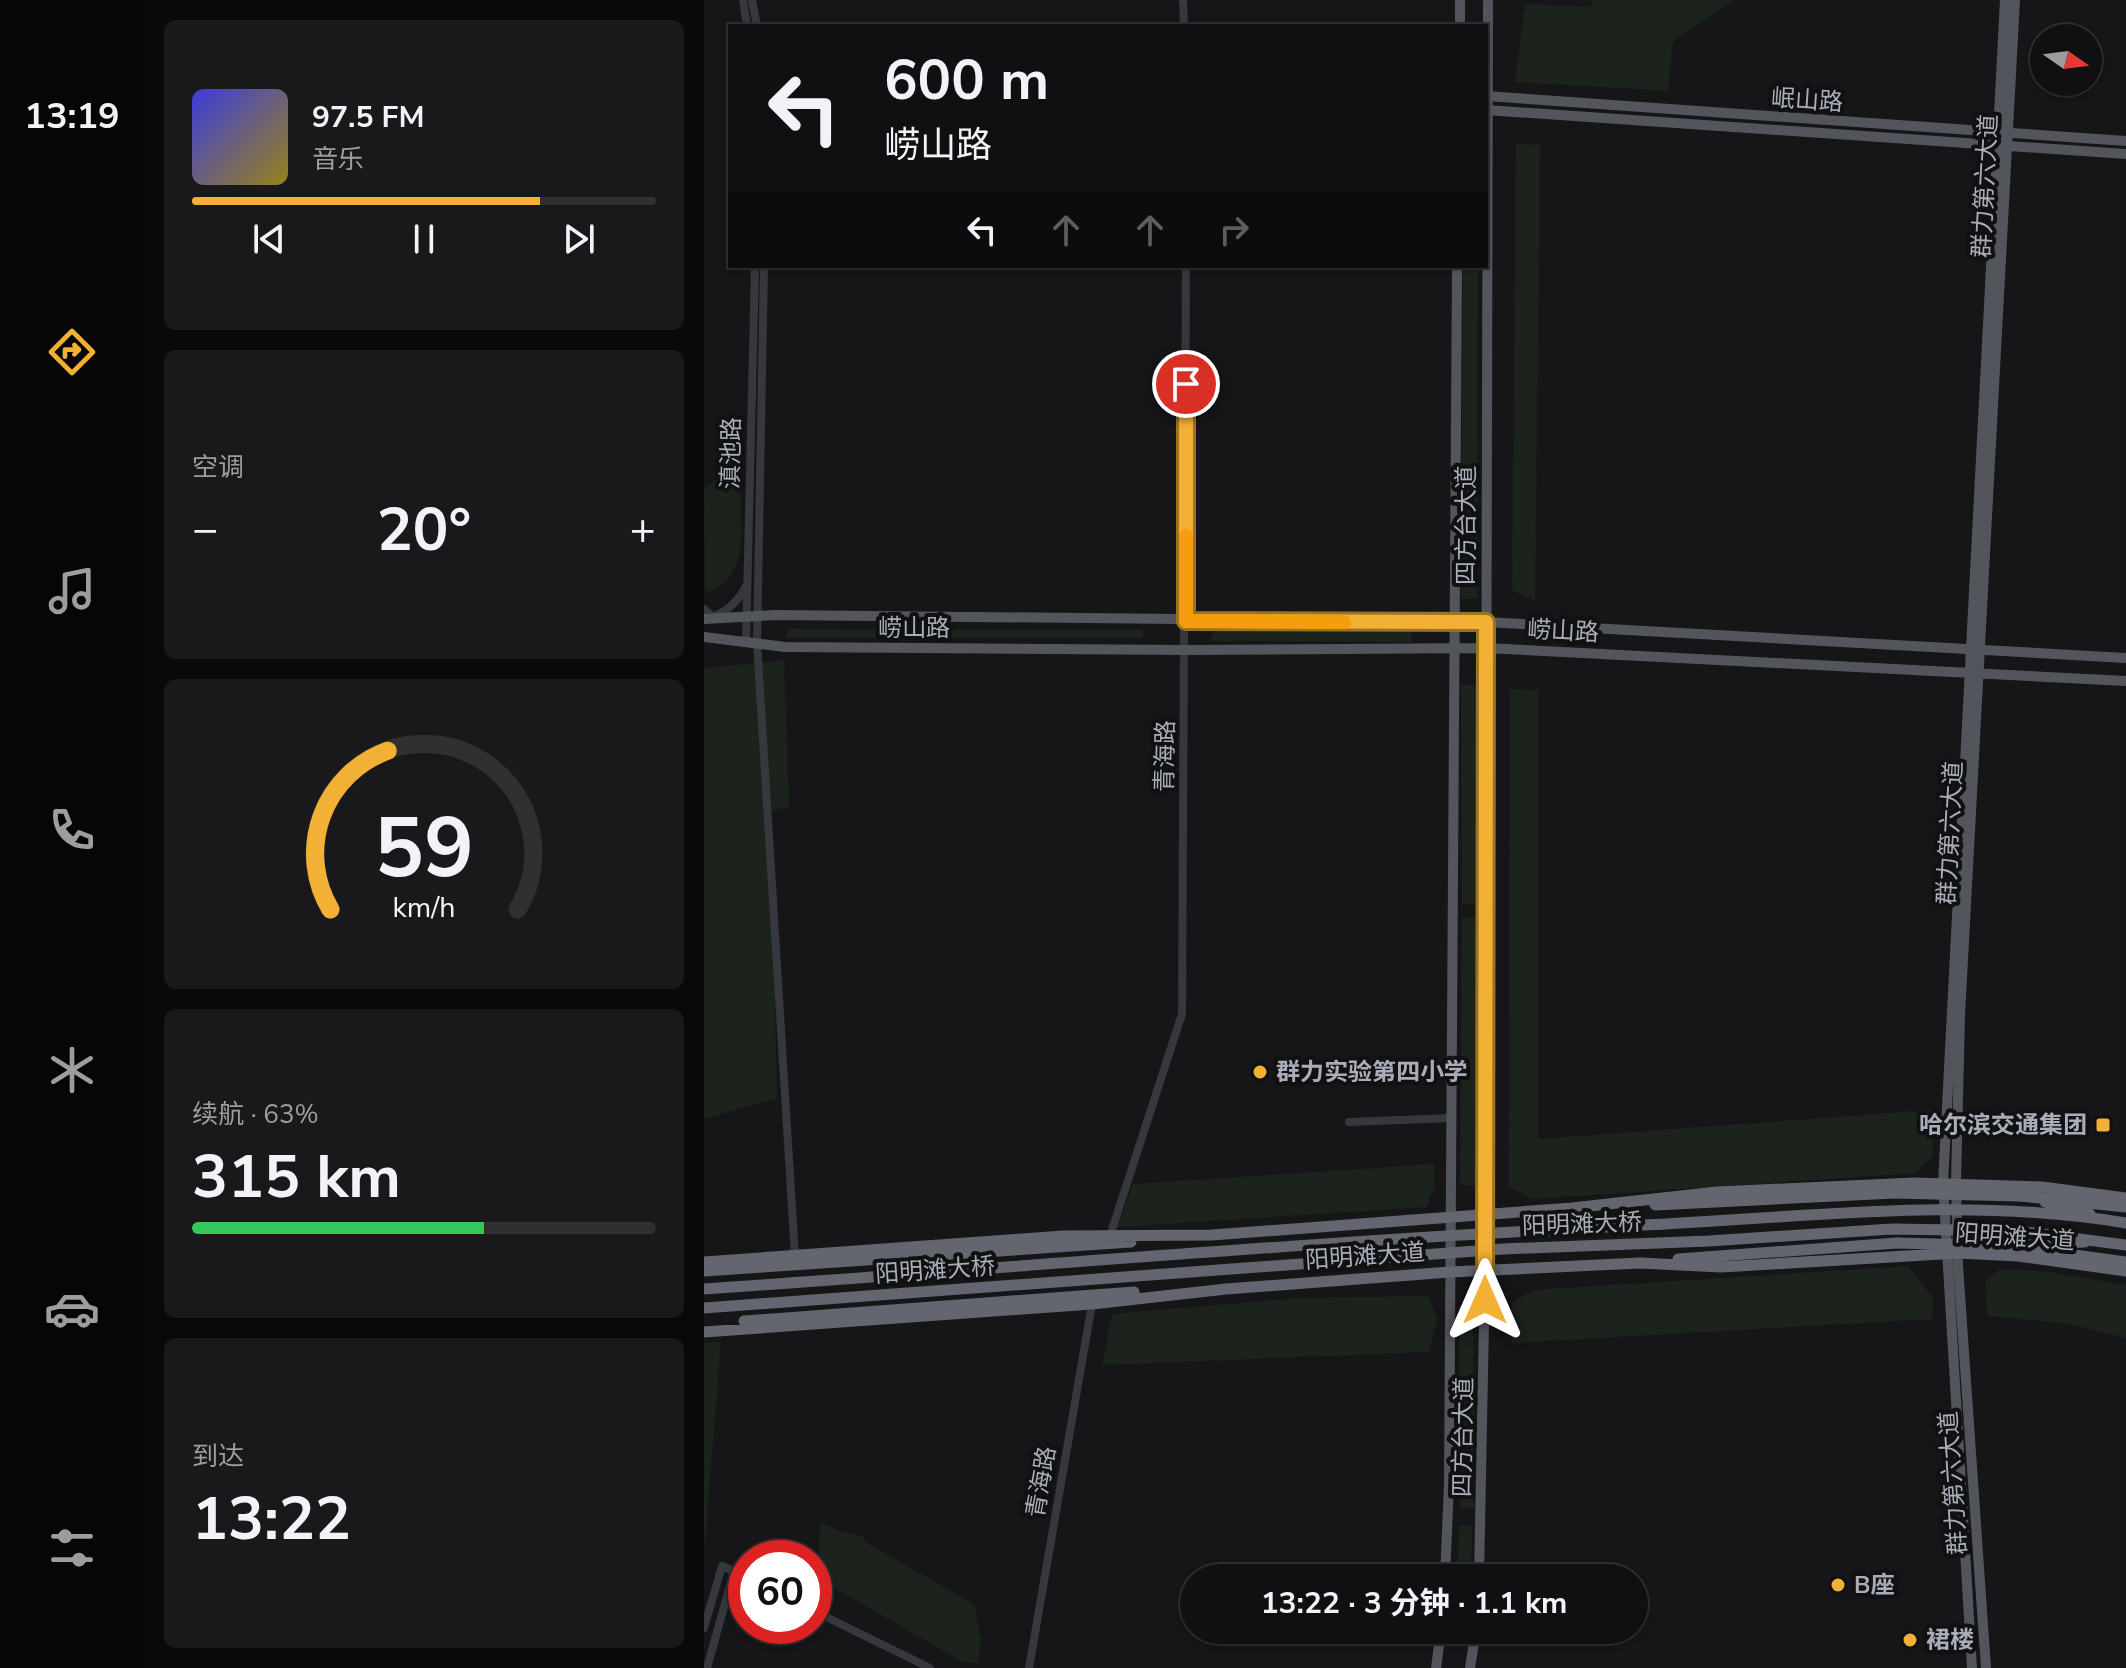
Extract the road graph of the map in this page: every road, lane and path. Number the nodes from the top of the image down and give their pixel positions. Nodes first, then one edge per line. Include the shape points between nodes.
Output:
1 (743, 0) edge
2 (752, 0) edge
3 (1183, 0) edge
4 (1460, 0) edge
5 (1488, 0) edge
6 (2005, 0) edge
7 (2015, 0) edge
8 (747, 24) edge
9 (757, 24) edge
10 (1184, 24) edge
11 (1460, 24) edge
12 (1488, 24) edge
13 (1488, 96) edge
14 (1488, 110) edge
15 (2002, 134) junction
16 (2126, 141) edge
17 (2002, 147) junction
18 (2126, 154) edge
19 (755, 268) edge
20 (764, 268) edge
21 (1186, 268) edge
22 (1457, 268) edge
23 (1486, 268) edge
24 (748, 582) junction
25 (704, 609) edge
26 (752, 616) junction
27 (709, 618) edge
28 (1186, 621) junction
29 (1486, 622) junction
30 (1454, 623) junction
31 (704, 637) edge
32 (752, 642) junction
33 (1485, 648) junction
34 (1186, 650) junction
35 (1454, 650) junction
36 (1976, 650) junction
37 (2126, 658) edge
38 (1975, 672) junction
39 (2126, 681) edge
40 (1452, 1118) junction
41 (1349, 1122) dead end
42 (1943, 1183) junction
43 (1956, 1183) junction
44 (2020, 1196) junction
45 (2126, 1198) edge
46 (2126, 1207) edge
47 (1572, 1208) junction
48 (1485, 1214) junction
49 (1451, 1216) junction
50 (2120, 1222) edge
51 (1212, 1235) junction
52 (1110, 1236) junction
53 (2106, 1241) junction
54 (2126, 1245) edge
55 (2010, 1246) junction
56 (1952, 1253) junction
57 (795, 1256) junction
58 (704, 1262) edge
59 (2126, 1262) edge
60 (1640, 1263) junction
61 (704, 1271) edge
62 (1485, 1271) junction
63 (2126, 1271) edge
64 (1450, 1272) junction
65 (704, 1289) edge
66 (1218, 1290) junction
67 (1092, 1304) junction
68 (704, 1308) edge
69 (704, 1324) edge
70 (704, 1332) edge
71 (1445, 1564) edge
72 (1479, 1564) edge
73 (728, 1568) edge
74 (728, 1593) edge
75 (832, 1620) edge
76 (704, 1628) edge
77 (1439, 1644) edge
78 (1474, 1644) edge
79 (707, 1668) edge
80 (930, 1668) edge
81 (1029, 1668) edge
82 (1436, 1668) edge
83 (1470, 1668) edge
84 (1972, 1668) edge
85 (1986, 1668) edge

1 - 8 street
2 - 9 street
3 - 10 street
4 - 11 main road
5 - 12 main road, 四方台大道
6 - 15 main road, 群力第六大道
7 - 15 main road, 群力第六大道
13 - 15 main road, 岷山路
14 - 17 main road, 岷山路
15 - 16 main road, 岷山路
15 - 17 main road, 群力第六大道
17 - 18 main road, 岷山路
17 - 36 main road, 群力第六大道
19 - 24 street, 滇池路
20 - 26 street, 滇池路
21 - 28 street, 青海路
22 - 30 main road, 四方台大道
23 - 29 main road, 四方台大道
24 - 26 street, 滇池路
24 - 27 street via 732,606
25 - 27 street
26 - 27 main road, 崂山路
26 - 28 main road, 崂山路
26 - 32 street, 滇池路
28 - 30 main road, 崂山路
28 - 34 street, 青海路
29 - 30 main road, 崂山路
29 - 33 main road, 四方台大道
29 - 36 main road, 崂山路
30 - 35 main road, 四方台大道
31 - 32 main road, 崂山路
32 - 34 main road, 崂山路 via 785,647
32 - 57 street, 滇池路
33 - 35 main road, 崂山路
33 - 38 main road, 崂山路
33 - 48 main road, 四方台大道
34 - 35 main road, 崂山路
34 - 52 street, 青海路 via 1182,1014
35 - 40 main road, 四方台大道
36 - 37 main road, 崂山路
36 - 38 main road, 群力第六大道
38 - 39 main road, 崂山路
38 - 42 main road, 群力第六大道
38 - 43 main road, 群力第六大道
40 - 41 street
40 - 49 main road, 四方台大道
42 - 43 highway, 阳明滩大道
42 - 47 highway, 阳明滩大道 via 1717,1192
42 - 56 main road, 群力第六大道
43 - 45 highway, 阳明滩大道
43 - 56 main road, 群力第六大道
44 - 46 highway
44 - 47 highway, bridge via 1919,1192
44 - 50 highway, bridge
47 - 48 highway, 阳明滩大道
48 - 49 highway, 阳明滩大道
48 - 62 main road, 四方台大道
49 - 51 highway, 阳明滩大道
49 - 64 main road, 四方台大道
50 - 65 highway, 阳明滩大桥, bridge via 1987,1210 1893,1210 1501,1231
51 - 52 highway, 阳明滩大道
51 - 61 highway
52 - 57 highway, 阳明滩大道
53 - 54 highway, 阳明滩大桥, bridge
53 - 55 highway, bridge
53 - 68 highway, 阳明滩大桥, bridge via 2006,1230 1892,1229 1503,1249
55 - 59 highway, bridge
55 - 60 highway, bridge via 1897,1243
56 - 60 highway, 阳明滩大道 via 1721,1267
56 - 63 highway, 阳明滩大道
56 - 84 main road, 群力第六大道
56 - 85 main road, 群力第六大道
57 - 58 highway, 阳明滩大道
60 - 62 highway, 阳明滩大道
62 - 64 highway, 阳明滩大道
62 - 72 main road, 四方台大道
64 - 66 highway, 阳明滩大道
64 - 71 main road, 四方台大道
66 - 67 highway, 阳明滩大道
66 - 69 highway
67 - 70 highway, 阳明滩大道
67 - 81 street, 青海路
73 - 76 street via 722,1566
74 - 79 street
75 - 80 street
77 - 82 main road
78 - 83 main road

